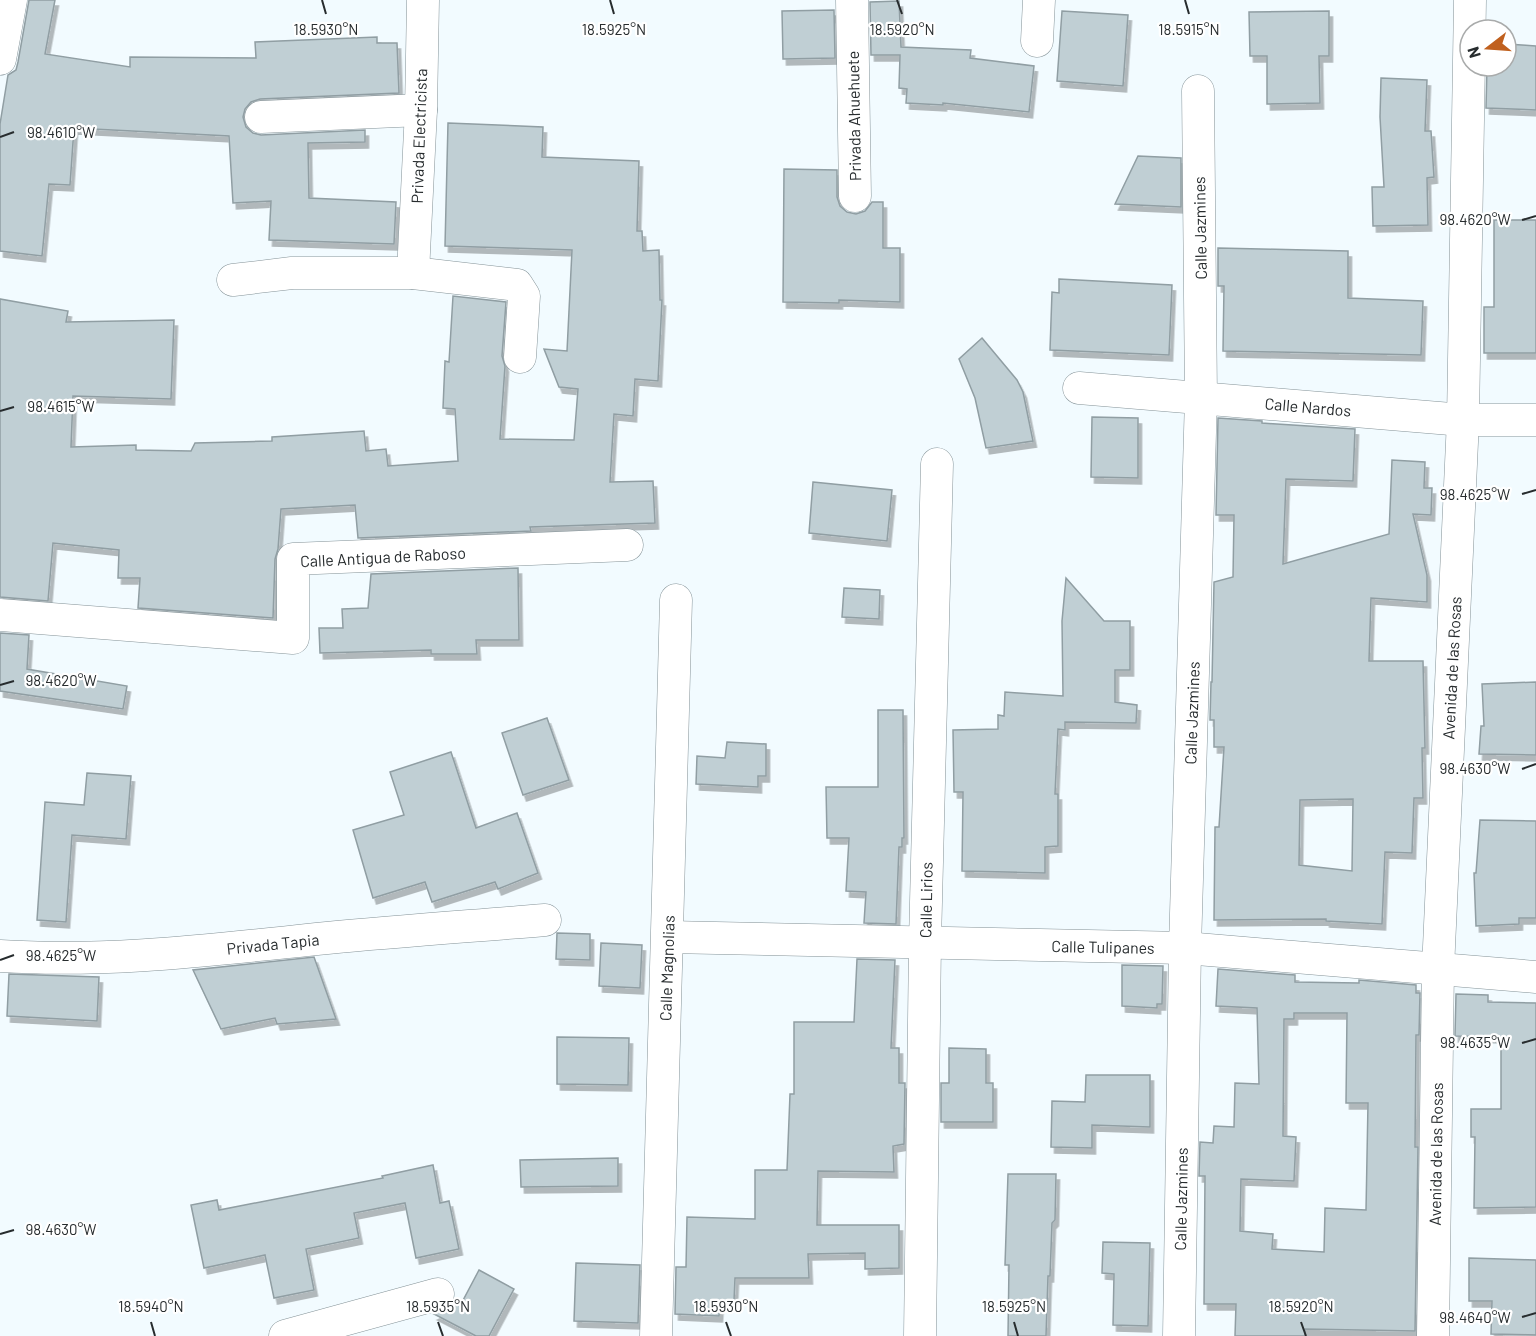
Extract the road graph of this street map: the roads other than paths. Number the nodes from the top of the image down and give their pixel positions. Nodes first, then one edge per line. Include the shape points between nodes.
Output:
1 (11, 0) edge
2 (423, 0) edge
3 (852, 0) edge
4 (1039, 0) edge
5 (1470, 0) edge
6 (1037, 41) dead end
7 (0, 59) edge
8 (1198, 91) dead end
9 (421, 110) junction
10 (261, 117) dead end
11 (855, 196) dead end
12 (413, 273) junction
13 (233, 280) dead end
14 (520, 357) dead end
15 (1079, 388) dead end
16 (1202, 398) junction
17 (1463, 420) junction
18 (1536, 420) edge
19 (937, 464) dead end
20 (627, 545) dead end
21 (676, 600) dead end
22 (0, 615) edge
23 (545, 920) dead end
24 (669, 937) junction
25 (925, 942) junction
26 (1185, 948) junction
27 (0, 957) edge
28 (1438, 969) junction
29 (1536, 977) edge
30 (438, 1294) dead end
31 (285, 1336) edge
32 (656, 1336) edge
33 (920, 1336) edge
34 (1179, 1336) edge
35 (1433, 1336) edge

1 - 7 street
2 - 9 street, Privada Electricista
3 - 11 street, Privada Ahuehuete
4 - 6 street
5 - 17 street, Avenida de las Rosas
8 - 16 street, Calle Jazmines
9 - 10 street
9 - 12 street, Privada Electricista
12 - 13 street via 292,273
12 - 14 street via 518,285 524,296
15 - 16 street, Calle Nardos
16 - 17 street, Calle Nardos
16 - 26 street, Calle Jazmines
17 - 18 street, Calle Nardos
17 - 28 street, Avenida de las Rosas
19 - 25 street, Calle Lirios
20 - 22 street, Calle Antigua de Raboso via 294,560 293,638
21 - 24 street, Calle Magnolias
23 - 27 street, Privada Tapia via 192,953 53,959
24 - 25 street, Calle Tulipanes
24 - 32 street, Calle Magnolias
25 - 26 street, Calle Tulipanes
25 - 33 street, Calle Lirios
26 - 28 street, Calle Tulipanes
26 - 34 street, Calle Jazmines
28 - 29 street, Calle Tulipanes
28 - 35 street, Avenida de las Rosas
30 - 31 street

